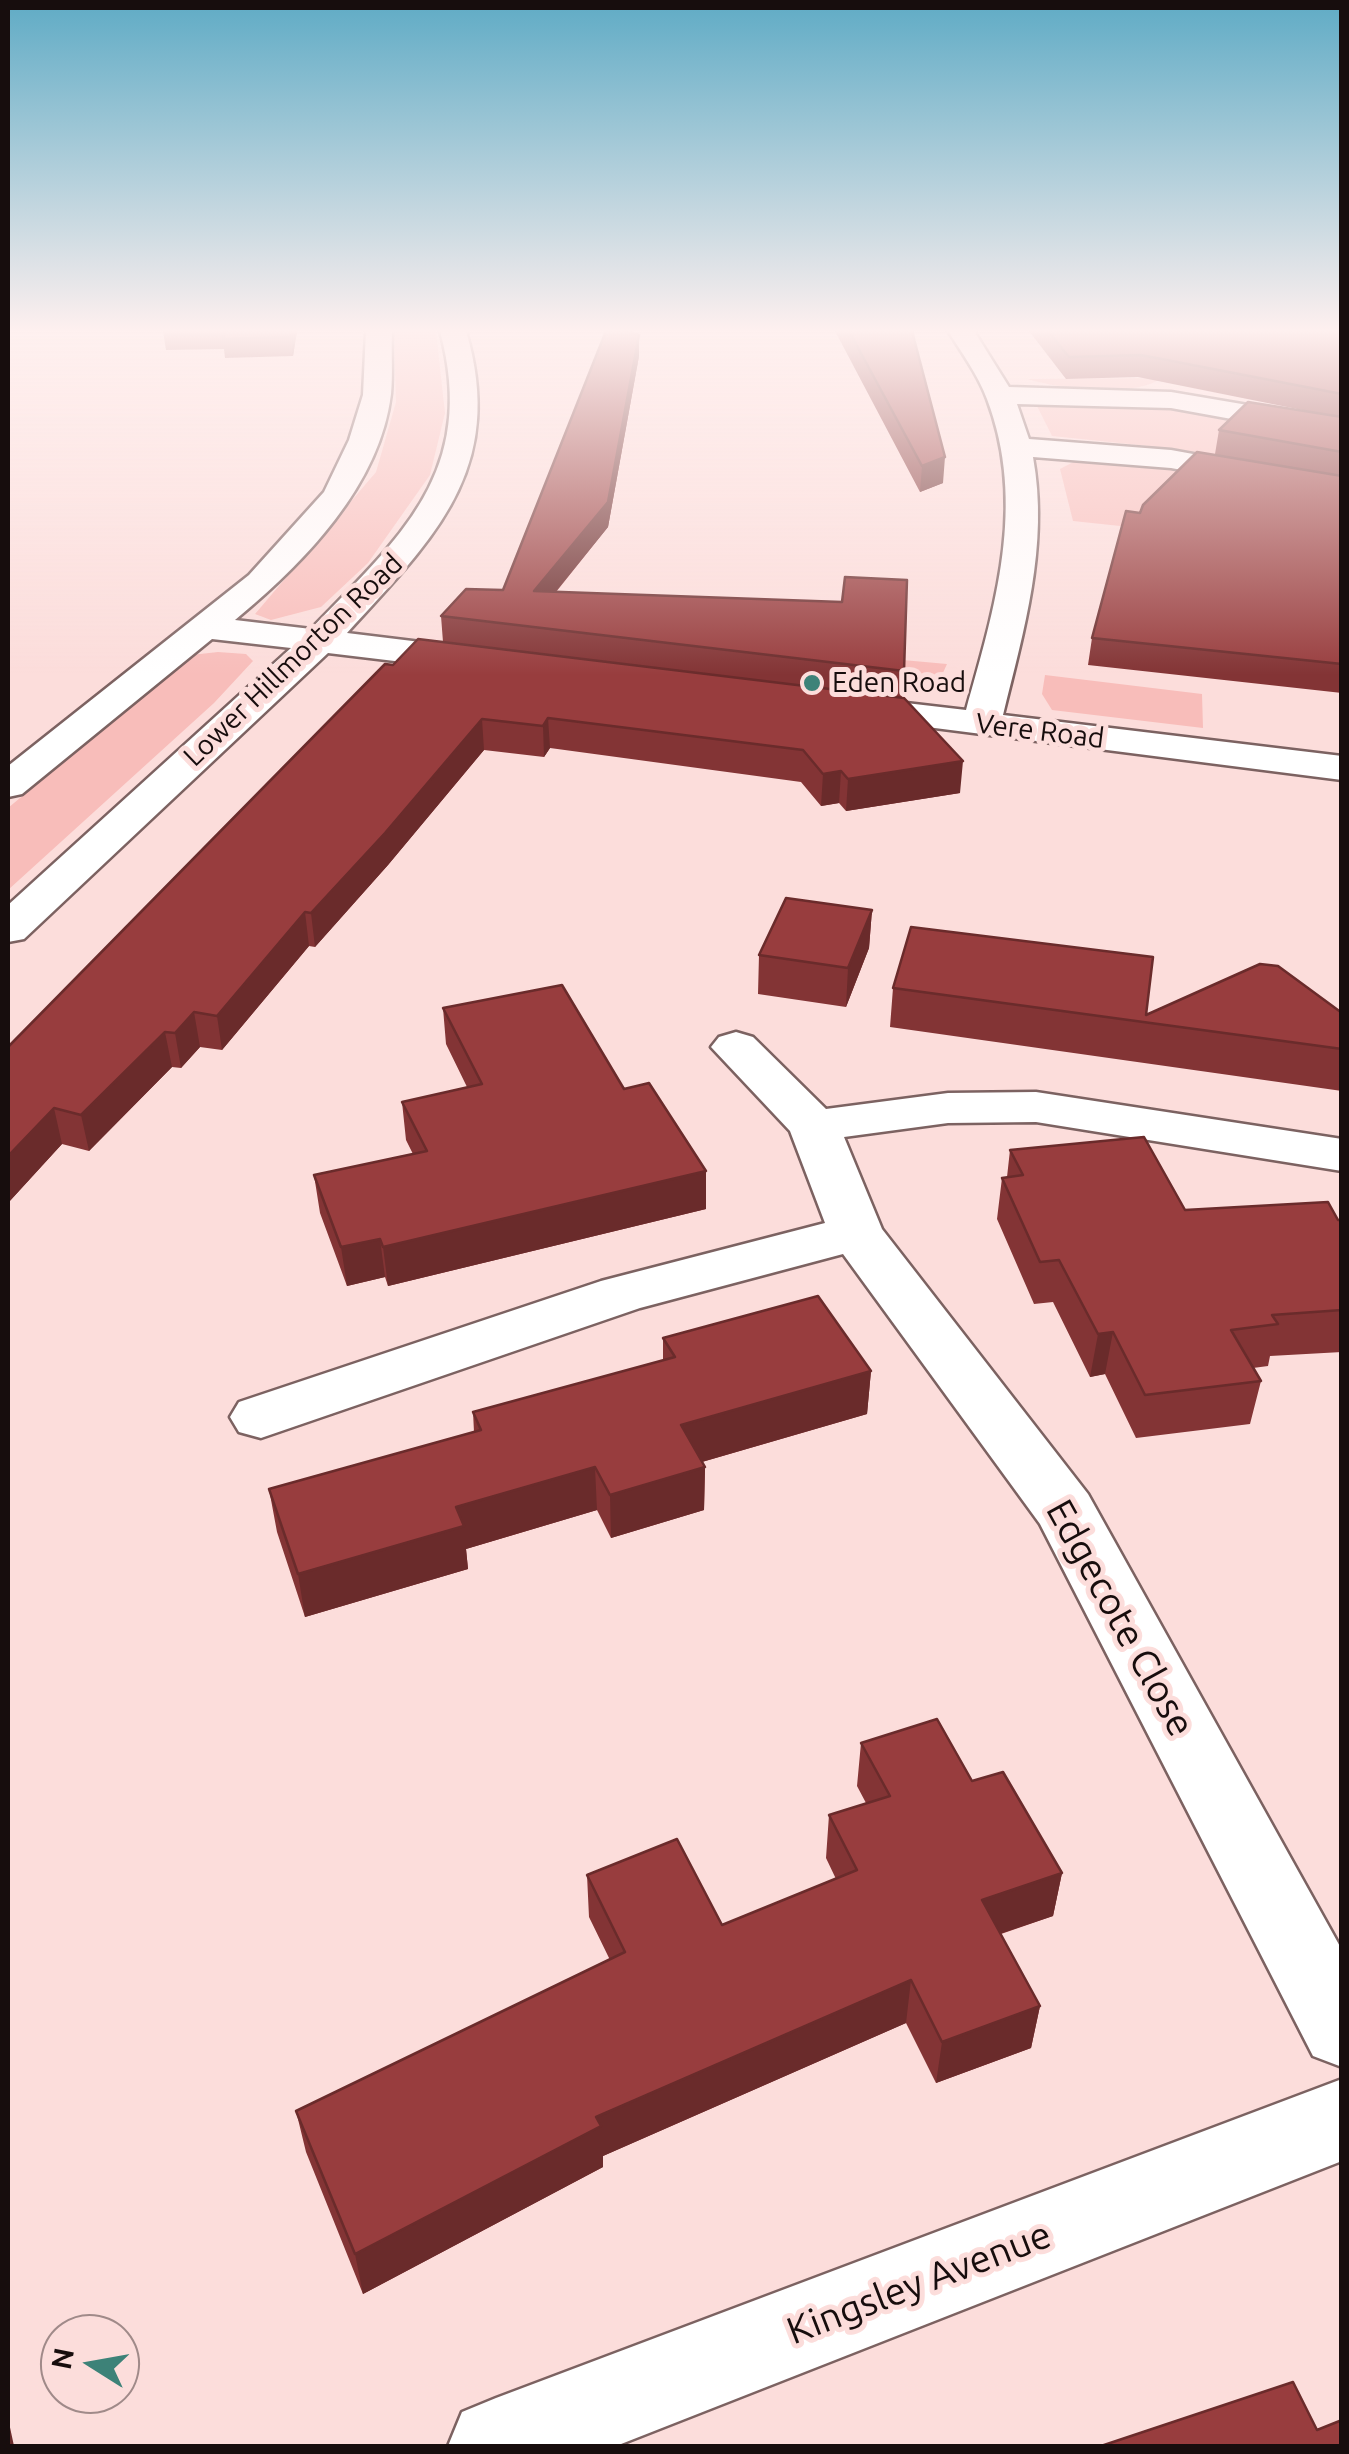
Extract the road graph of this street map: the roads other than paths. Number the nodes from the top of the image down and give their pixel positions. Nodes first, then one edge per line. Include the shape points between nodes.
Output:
1 (361, 446) edge
2 (459, 446) edge
3 (1017, 446) joint
4 (1342, 490) edge
5 (203, 627) junction
6 (322, 640) junction
7 (516, 665) edge
8 (806, 702) edge
9 (981, 724) junction
10 (1342, 768) edge
11 (8, 785) edge
12 (8, 929) edge
13 (736, 1048) dead end
14 (814, 1126) junction
15 (1342, 1155) edge
16 (856, 1234) junction
17 (261, 1417) dead end
18 (1342, 2029) edge
19 (1342, 2120) edge
20 (496, 2446) edge

1 - 5 street via 338,495 260,582
2 - 6 street, Lower Hillmorton Road via 443,494 415,540
3 - 4 street via 1136,455
3 - 9 street via 1027,512 1021,570
5 - 6 street
5 - 11 street
6 - 7 street
6 - 12 street, Lower Hillmorton Road
8 - 9 street, Vere Road
9 - 10 street, Vere Road
13 - 14 street, Edgecote Close
14 - 15 street via 948,1108 1036,1107
14 - 16 street, Edgecote Close
16 - 17 street via 621,1294
16 - 18 street, Edgecote Close via 1065,1511
19 - 20 street, Kingsley Avenue

